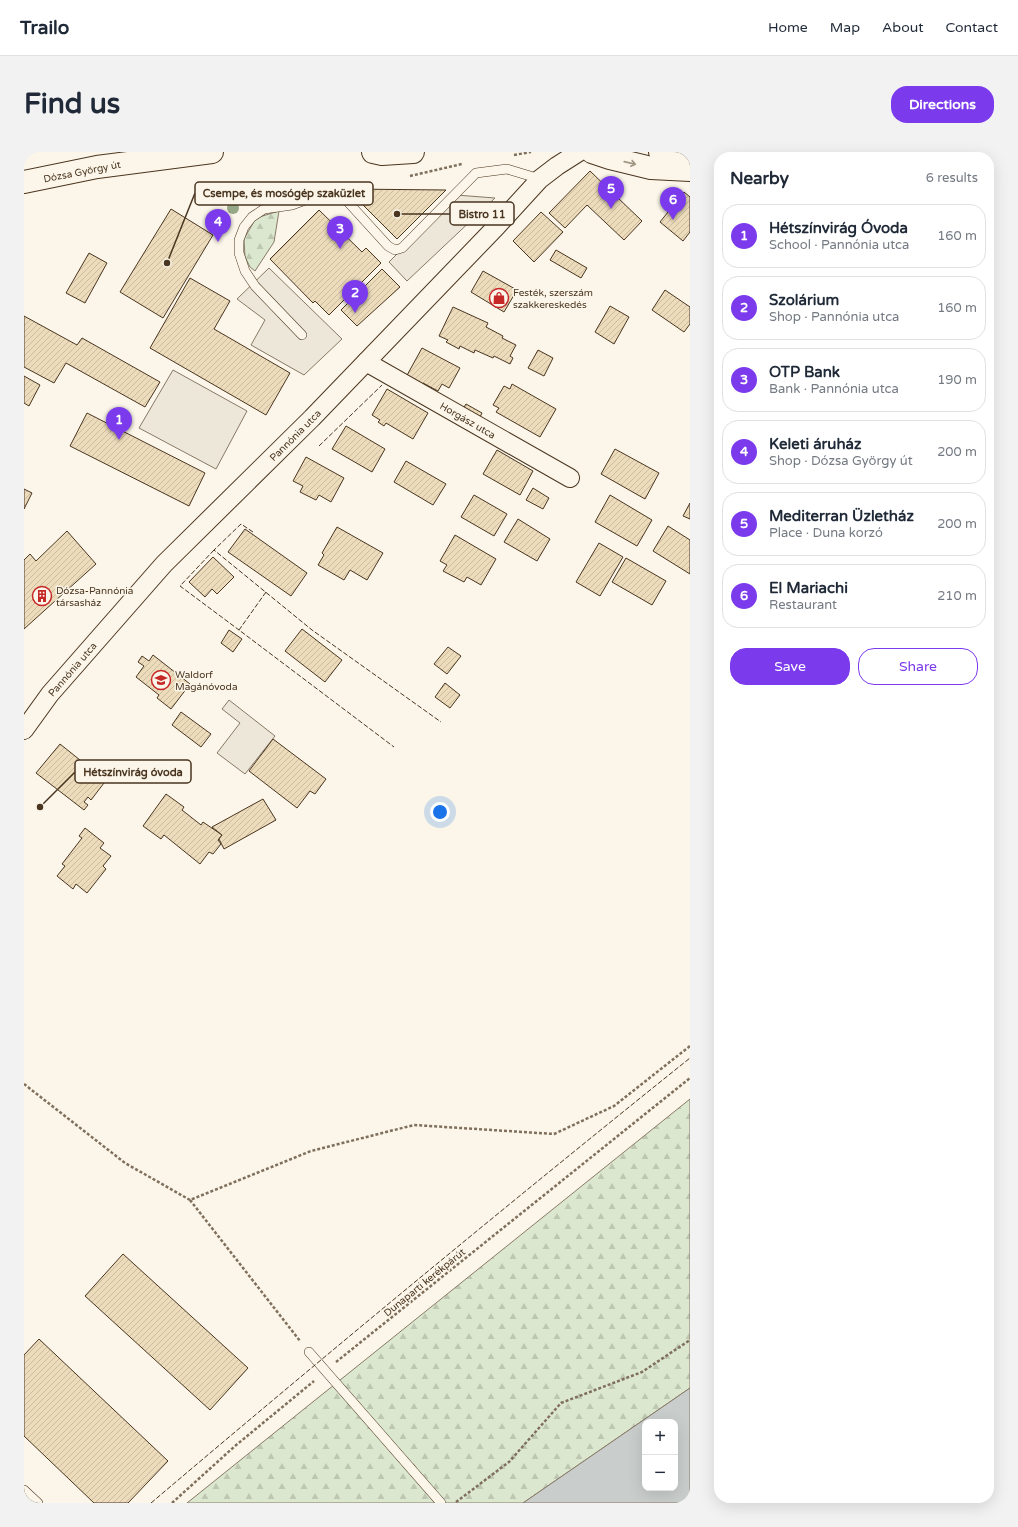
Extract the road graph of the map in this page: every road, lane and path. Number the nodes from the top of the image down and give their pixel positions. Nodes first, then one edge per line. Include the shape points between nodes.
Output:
1 (212, 152) edge
2 (373, 152) edge
3 (413, 152) edge
4 (579, 152) edge
5 (592, 152) edge
6 (660, 152) edge
7 (186, 153) edge
8 (690, 159) edge
9 (690, 170) edge
10 (540, 179) junction
11 (24, 182) edge
12 (302, 335) dead end
13 (366, 362) junction
14 (570, 478) dead end
15 (24, 730) edge
16 (690, 1046) edge
17 (690, 1078) edge
18 (24, 1084) edge
19 (190, 1200) junction
20 (690, 1340) edge
21 (308, 1352) joint
22 (325, 1371) junction
23 (24, 1490) edge
24 (38, 1503) edge
25 (172, 1503) edge
26 (441, 1503) edge
27 (454, 1503) edge

1 - 7 main road, Dózsa György út
2 - 3 main road
4 - 10 street, Pannónia utca
5 -> 9 main road via 651,168
6 - 8 main road
7 - 11 main road, Dózsa György út
10 - 12 lane via 507,169 476,173 402,248 395,250 388,246 347,201 338,197 308,198 292,205 264,209 252,217 244,227 239,240 239,253 255,286
10 - 13 street, Pannónia utca
13 - 14 street, Horgász utca
13 - 15 street, Pannónia utca via 164,564 50,694
16 - 19 path via 614,1106 554,1134 414,1126 311,1151
17 - 22 path, Dunaparti kerékpárút
18 - 19 path via 125,1163
19 - 21 path
20 - 27 path via 642,1372 561,1403 509,1462
21 - 22 lane
22 - 25 path, Dunaparti kerékpárút via 235,1446
22 - 26 lane
23 - 24 lane

